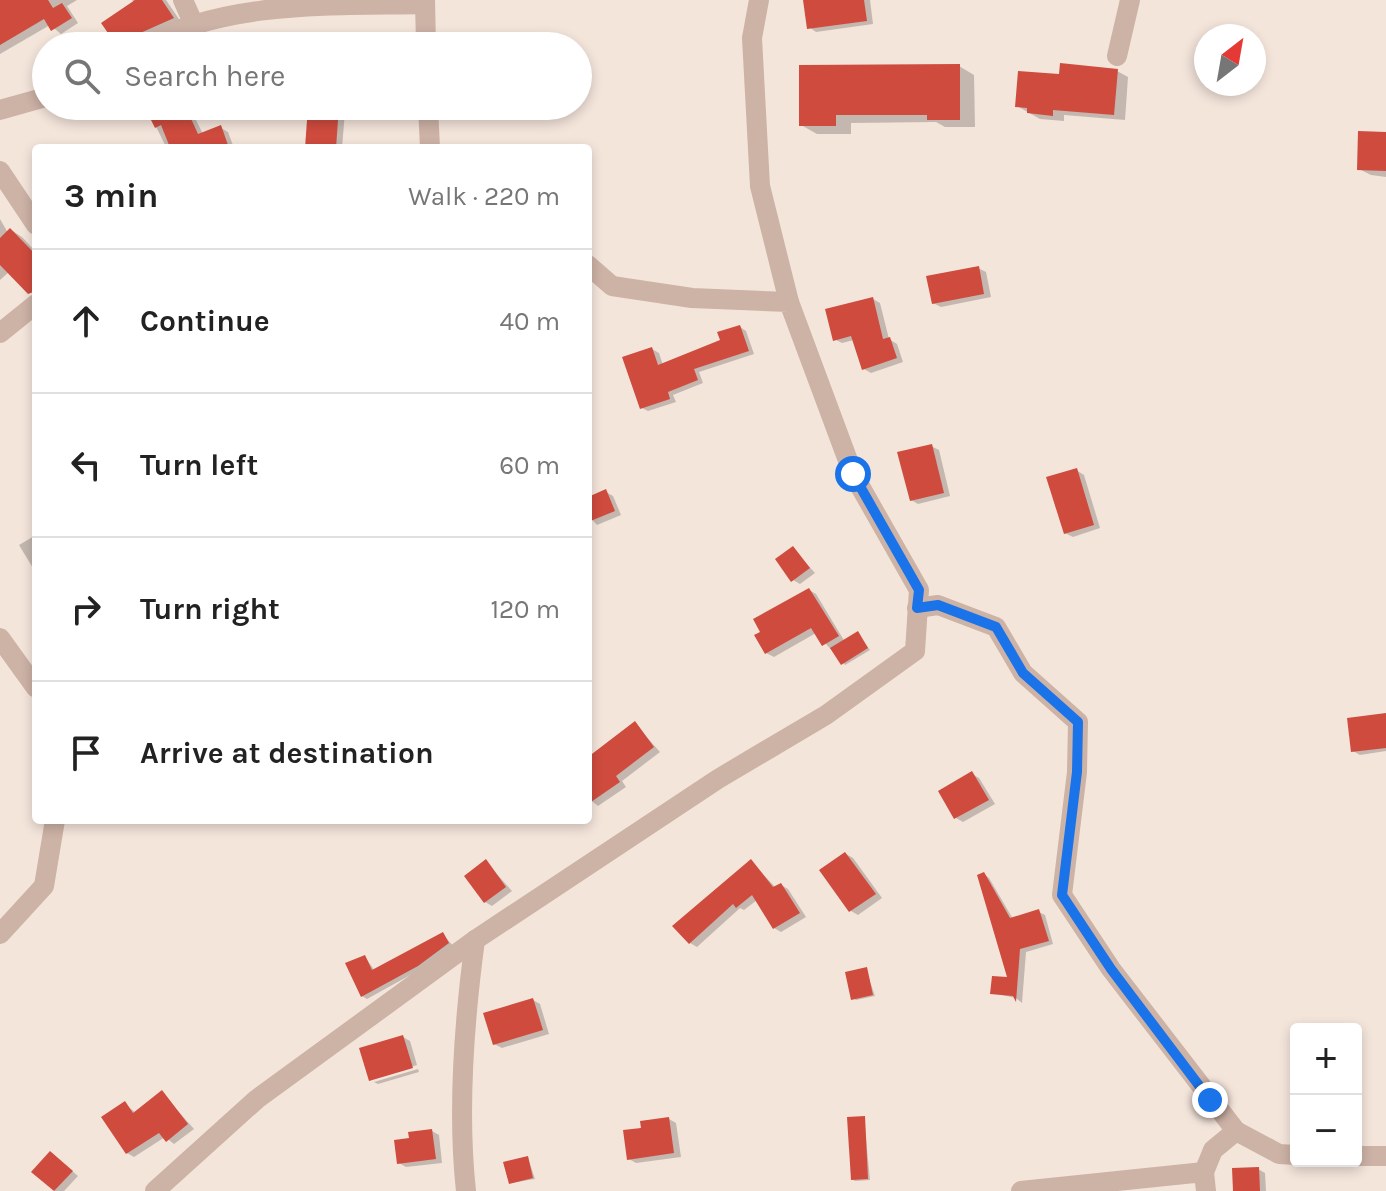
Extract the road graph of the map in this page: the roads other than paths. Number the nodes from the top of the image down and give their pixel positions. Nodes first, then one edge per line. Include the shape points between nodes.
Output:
1 (183, 0) edge
2 (759, 0) edge
3 (1130, 0) edge
4 (425, 2) edge
5 (194, 25) junction
6 (170, 32) edge
7 (426, 32) edge
8 (1117, 56) dead end
9 (32, 101) edge
10 (0, 110) edge
11 (429, 120) edge
12 (430, 144) edge
13 (0, 171) edge
14 (32, 219) edge
15 (592, 268) edge
16 (789, 302) junction
17 (32, 307) edge
18 (32, 321) edge
19 (0, 333) edge
20 (917, 608) junction
21 (0, 638) edge
22 (32, 682) edge
23 (54, 824) edge
24 (0, 934) edge
25 (475, 940) junction
26 (1236, 1131) junction
27 (1290, 1155) edge
28 (1362, 1156) edge
29 (1386, 1156) edge
30 (1205, 1182) edge
31 (155, 1191) edge
32 (466, 1191) edge
33 (1021, 1191) edge

1 - 5 street
2 - 16 street via 752,38 760,186
3 - 8 street
4 - 5 street via 300,6
4 - 7 street
5 - 6 street
9 - 10 street
11 - 12 street
13 - 14 street
15 - 16 street via 612,286 692,298
16 - 20 street via 853,474 919,590
17 - 19 street
18 - 19 street
20 - 25 street via 915,651 826,715 718,779
20 - 26 street via 938,605 996,627 1023,673 1078,722 1062,895 1111,969
21 - 22 street
23 - 24 street via 44,886
25 - 31 street via 257,1099
25 - 32 street via 466,1005
26 - 27 street
26 - 30 street via 1213,1150
28 - 29 street
30 - 33 street via 1120,1178

